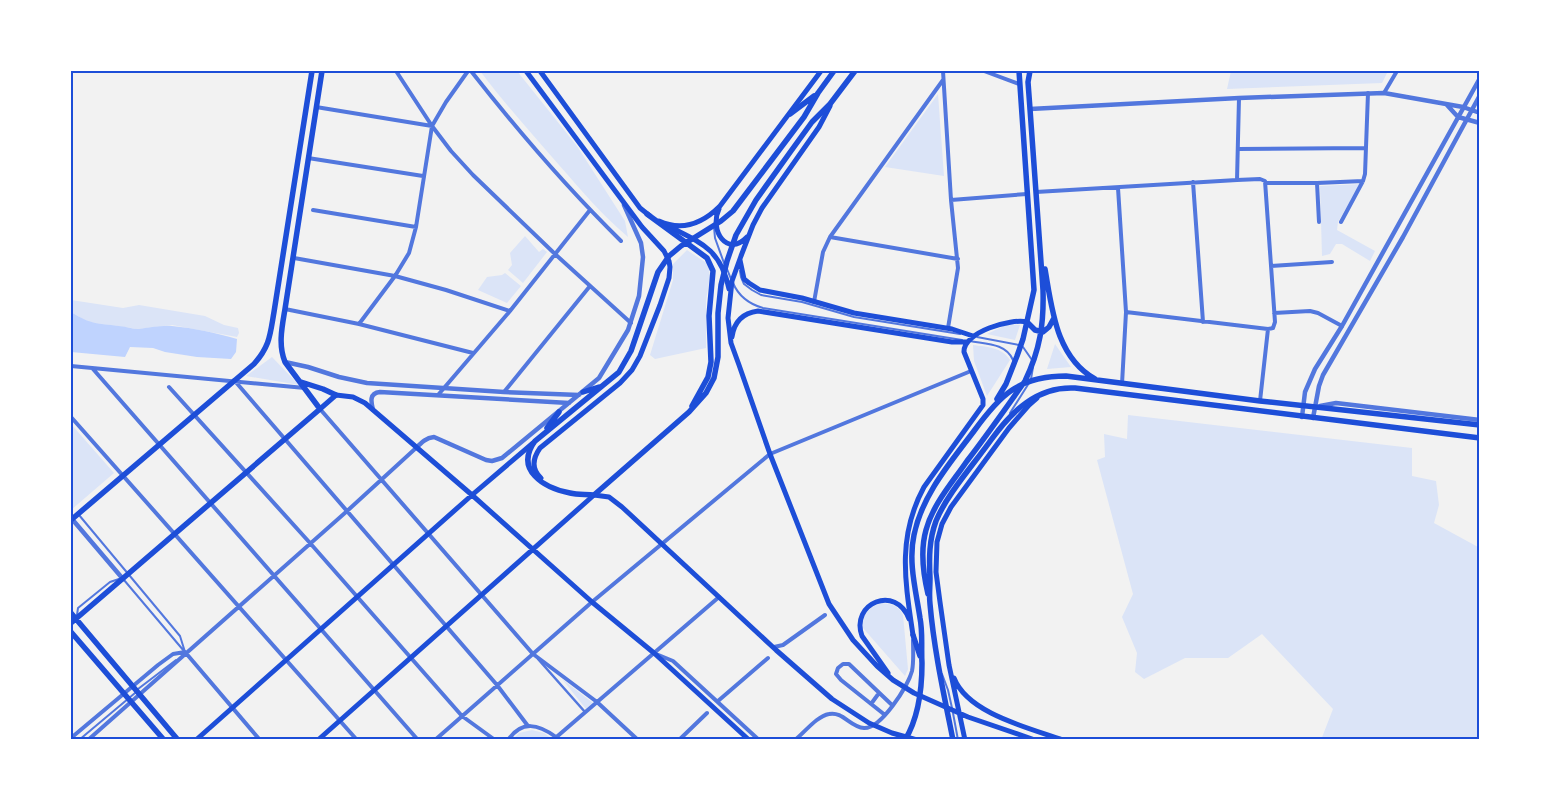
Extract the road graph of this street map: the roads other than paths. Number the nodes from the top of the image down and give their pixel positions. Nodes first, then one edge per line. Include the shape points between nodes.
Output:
1 (312, 71) edge
2 (322, 71) edge
3 (396, 71) edge
4 (469, 71) edge
5 (526, 71) edge
6 (540, 71) edge
7 (821, 71) edge
8 (834, 71) edge
9 (855, 71) edge
10 (943, 71) edge
11 (984, 71) edge
12 (1019, 71) edge
13 (1030, 71) edge
14 (1397, 71) edge
15 (1480, 78) edge
16 (943, 80) junction
17 (1019, 84) junction
18 (1368, 93) junction
19 (1384, 93) junction
20 (818, 94) junction
21 (1480, 95) edge
22 (1239, 98) junction
23 (830, 104) junction
24 (1446, 104) junction
25 (316, 107) junction
26 (1463, 107) junction
27 (1030, 109) junction
28 (1472, 110) junction
29 (1480, 113) edge
30 (790, 114) junction
31 (1458, 117) junction
32 (1466, 120) junction
33 (1480, 123) edge
34 (432, 126) junction
35 (1366, 148) junction
36 (1238, 149) junction
37 (308, 158) junction
38 (423, 176) junction
39 (1236, 180) junction
40 (1364, 181) junction
41 (1193, 182) junction
42 (1266, 183) junction
43 (1317, 183) junction
44 (1118, 188) junction
45 (1036, 192) junction
46 (1027, 194) junction
47 (621, 199) junction
48 (951, 200) junction
49 (720, 206) junction
50 (313, 210) dead end
51 (590, 210) junction
52 (647, 214) junction
53 (657, 220) junction
54 (715, 222) junction
55 (1319, 222) dead end
56 (1341, 222) dead end
57 (416, 227) junction
58 (750, 233) junction
59 (830, 237) junction
60 (621, 241) dead end
61 (1040, 244) junction
62 (554, 254) junction
63 (294, 258) junction
64 (740, 259) junction
65 (958, 259) junction
66 (1332, 262) dead end
67 (1271, 266) junction
68 (395, 276) junction
69 (732, 281) junction
70 (590, 286) junction
71 (730, 292) junction
72 (814, 302) junction
73 (285, 309) junction
74 (510, 311) junction
75 (1126, 312) junction
76 (1274, 313) junction
77 (1054, 318) junction
78 (1027, 322) junction
79 (1203, 322) junction
80 (631, 323) junction
81 (359, 324) junction
82 (1342, 326) junction
83 (948, 328) junction
84 (1268, 329) junction
85 (973, 336) junction
86 (967, 341) junction
87 (731, 342) junction
88 (1021, 346) junction
89 (474, 353) junction
90 (285, 362) junction
91 (71, 366) edge
92 (1014, 367) junction
93 (94, 369) junction
94 (971, 371) junction
95 (234, 380) junction
96 (1030, 381) junction
97 (301, 382) junction
98 (1102, 382) junction
99 (1122, 384) junction
100 (604, 386) junction
101 (169, 387) dead end
102 (305, 388) junction
103 (444, 388) junction
104 (1048, 391) junction
105 (504, 392) junction
106 (581, 393) junction
107 (336, 395) junction
108 (438, 395) junction
109 (1260, 401) junction
110 (570, 403) junction
111 (1303, 406) junction
112 (1314, 407) junction
113 (320, 408) junction
114 (373, 410) junction
115 (559, 412) junction
116 (689, 412) junction
117 (194, 414) junction
118 (71, 417) edge
119 (1302, 417) junction
120 (1313, 418) junction
121 (1480, 420) edge
122 (981, 421) junction
123 (1003, 424) junction
124 (1480, 425) edge
125 (543, 435) junction
126 (283, 438) junction
127 (1480, 438) edge
128 (535, 441) junction
129 (160, 444) junction
130 (416, 448) junction
131 (770, 454) junction
132 (246, 471) junction
133 (123, 476) junction
134 (381, 479) junction
135 (549, 485) junction
136 (594, 494) junction
137 (472, 495) junction
138 (210, 502) junction
139 (346, 512) junction
140 (78, 514) junction
141 (72, 519) edge
142 (175, 534) junction
143 (428, 535) junction
144 (310, 543) junction
145 (662, 545) junction
146 (533, 549) junction
147 (393, 566) junction
148 (129, 574) junction
149 (274, 575) junction
150 (123, 579) junction
151 (481, 594) junction
152 (358, 597) junction
153 (719, 597) junction
154 (592, 602) junction
155 (930, 603) junction
156 (239, 606) junction
157 (78, 608) junction
158 (824, 615) dead end
159 (72, 616) edge
160 (446, 626) junction
161 (321, 629) junction
162 (71, 632) edge
163 (913, 634) junction
164 (775, 648) junction
165 (186, 652) junction
166 (654, 653) junction
167 (533, 654) junction
168 (411, 657) junction
169 (768, 658) dead end
170 (287, 660) junction
171 (922, 663) junction
172 (938, 663) junction
173 (949, 665) junction
174 (893, 680) junction
175 (497, 686) junction
176 (137, 690) junction
177 (375, 690) junction
178 (879, 693) junction
179 (128, 698) junction
180 (718, 701) junction
181 (597, 702) junction
182 (871, 704) junction
183 (892, 705) junction
184 (232, 708) junction
185 (585, 712) junction
186 (707, 713) dead end
187 (462, 716) junction
188 (885, 716) junction
189 (340, 720) junction
190 (528, 726) junction
191 (71, 738) edge
192 (555, 738) edge
193 (965, 739) edge
194 (79, 740) edge
195 (88, 740) edge
196 (164, 740) edge
197 (178, 740) edge
198 (196, 740) edge
199 (260, 740) edge
200 (318, 740) edge
201 (357, 740) edge
202 (418, 740) edge
203 (435, 740) edge
204 (495, 740) edge
205 (508, 740) edge
206 (638, 740) edge
207 (679, 740) edge
208 (749, 740) edge
209 (759, 740) edge
210 (796, 740) edge
211 (906, 740) edge
212 (917, 740) edge
213 (953, 740) edge
214 (958, 740) edge
215 (1035, 740) edge
216 (1064, 740) edge

1 - 95 main road via 270,339 260,357
2 - 25 main road
3 - 34 street
4 - 34 street
4 - 51 street
5 - 47 main road
6 - 52 main road
7 - 30 main road
8 - 20 main road
9 - 23 main road
10 - 16 street
11 - 17 street
12 - 17 main road
13 - 27 main road
14 - 19 street
15 - 26 street
16 - 48 street
16 - 59 street
17 - 46 main road
18 - 19 street
18 - 22 street
18 - 35 street
19 - 24 street
20 - 30 main road
20 - 100 main road via 733,211 666,260 655,279 631,351 619,372
21 - 28 street
22 - 27 street
22 - 36 street
23 - 58 main road via 819,127 762,208
23 - 116 main road via 812,122 749,210 730,250 718,299 718,357 714,378
24 - 26 street
24 - 31 street
25 - 34 street
25 - 37 main road
26 - 28 street
26 - 31 street
27 - 45 main road
28 - 29 street
28 - 32 street
30 - 49 main road
31 - 32 street
31 - 82 street
32 - 33 street
32 - 112 street via 1323,375
34 - 38 street
34 - 62 street via 473,175
35 - 36 street
35 - 40 street
36 - 39 street
37 - 38 street
37 - 63 main road
38 - 57 street
39 - 41 street
39 - 42 street via 1260,179
40 - 43 street
40 - 56 street
41 - 44 street
41 - 79 street
42 - 43 street
42 - 67 street
43 - 55 street
44 - 45 street
44 - 75 street
45 - 61 main road
46 - 48 street
46 - 78 main road via 1034,290
47 - 80 street via 643,250 639,296
47 - 135 main road via 667,256 669,278 632,370 537,453 535,472
48 - 65 street
49 - 53 main road via 706,218 690,225 674,226
49 - 54 main road
50 - 57 street
51 - 60 street
51 - 62 street
52 - 53 main road
52 - 116 main road via 707,258 714,271 709,316 710,369
53 - 71 main road via 714,253
54 - 58 main road via 720,236 727,243 739,243
54 - 69 lane via 717,245
57 - 68 street via 408,253
58 - 64 main road
59 - 65 street
59 - 72 street via 823,252
61 - 77 main road
61 - 155 main road via 1043,290 1038,349 1025,381 934,509 926,530 923,561
62 - 70 street
62 - 74 street
63 - 68 street
63 - 73 main road
64 - 69 main road
64 - 72 main road via 744,279 754,287
64 - 85 lane via 742,280 761,294 854,317
65 - 83 street
66 - 67 street
67 - 76 street
68 - 74 street
68 - 81 street
69 - 71 main road
69 - 86 lane via 742,298 763,308
70 - 80 street
70 - 105 street
71 - 87 main road via 728,318
72 - 83 main road via 854,313
73 - 81 street
73 - 90 main road via 280,345
74 - 89 street
75 - 79 street
75 - 99 street
76 - 82 street via 1318,313
76 - 84 street via 1275,325
77 - 78 main road via 1043,332 1035,330
77 - 98 main road via 1059,337 1069,354 1088,374
78 - 85 main road via 1008,321
78 - 88 main road
79 - 84 street
80 - 106 street via 603,373
81 - 89 street
82 - 111 street via 1309,381
83 - 85 main road
84 - 109 street
85 - 86 main road
85 - 88 lane
86 - 87 main road via 952,342 758,312 739,319
86 - 92 lane via 1004,349 1013,357
86 - 94 main road via 964,352
87 - 131 main road
88 - 92 main road
88 - 96 lane via 1033,365
89 - 103 street
90 - 97 main road
90 - 103 street via 354,381
91 - 93 street
92 - 122 main road
93 - 95 street
93 - 129 street
94 - 131 street
94 - 163 main road via 983,404 924,487 908,524 904,562
95 - 102 street
95 - 117 main road
95 - 126 street
96 - 98 main road via 1057,376
96 - 122 main road via 1008,392
96 - 123 lane
97 - 102 main road
97 - 107 main road
98 - 99 main road
99 - 109 main road
100 - 106 main road
100 - 125 main road
101 - 117 street
102 - 113 main road
103 - 105 street
103 - 108 street
104 - 119 main road via 1075,388
104 - 123 main road via 1022,405
104 - 173 main road via 1015,421 942,524 937,542 936,572
105 - 106 street
106 - 110 street
107 - 113 main road
107 - 114 main road via 356,398
108 - 110 street
108 - 114 street via 378,392 371,398
109 - 111 main road
110 - 115 street
111 - 112 main road
111 - 119 street
112 - 120 street
112 - 121 street via 1336,403
112 - 124 main road
113 - 126 main road
113 - 134 street
114 - 130 main road
115 - 125 main road
115 - 130 street via 498,460 486,460 434,437 424,440
116 - 136 main road
117 - 129 main road
117 - 132 street
118 - 133 street
119 - 120 main road
120 - 127 main road
122 - 171 main road via 934,486 916,524 912,560 922,636
123 - 155 main road via 951,494 932,532
125 - 128 main road
126 - 132 main road
126 - 139 street
128 - 135 main road via 529,450 528,465 534,476
128 - 137 main road
129 - 133 main road
129 - 138 street
130 - 134 street
130 - 137 main road
131 - 145 street
131 - 174 main road via 829,604 865,654
132 - 138 main road
132 - 144 street
133 - 140 main road
133 - 142 street
134 - 139 street
134 - 143 street
135 - 136 main road via 572,494
136 - 145 main road via 615,501
136 - 146 main road
137 - 143 main road
137 - 146 main road
138 - 142 main road
138 - 149 street
139 - 144 street
139 - 147 street
140 - 141 main road
140 - 148 lane
141 - 150 street
142 - 148 main road
142 - 156 street
143 - 147 main road
143 - 151 street
144 - 149 street
144 - 152 street
145 - 153 main road
145 - 154 street
146 - 151 main road
146 - 154 main road
147 - 152 main road
147 - 160 street
148 - 150 main road
148 - 165 lane via 180,636
149 - 156 street
149 - 161 street
150 - 157 lane via 110,582
150 - 159 main road
150 - 165 lane
151 - 160 main road
151 - 167 street
152 - 161 main road
152 - 168 street
153 - 164 main road
153 - 166 street
154 - 166 main road
154 - 167 street
155 - 172 main road
156 - 165 street
156 - 170 street
157 - 159 lane
157 - 159 lane
158 - 164 street via 783,646
159 - 176 main road
160 - 168 main road
160 - 175 street
161 - 170 main road
161 - 177 street
162 - 179 main road
163 - 171 main road
163 - 174 main road via 902,606 896,603 886,600 874,603 861,617 862,636
163 - 183 street via 912,671
164 - 212 main road via 858,717 892,733
165 - 176 street
165 - 176 street via 174,654
165 - 184 street
166 - 180 street via 673,661
166 - 181 street
166 - 208 main road
167 - 175 street
167 - 181 street
167 - 185 street
168 - 177 main road
168 - 187 street
169 - 180 street
170 - 184 main road
170 - 189 street
171 - 211 main road via 918,705
172 - 213 main road
172 - 214 lane via 948,690
173 - 193 main road
173 - 216 main road via 960,690 977,706
174 - 215 main road via 937,704
175 - 187 street
175 - 190 street
176 - 179 street
176 - 179 street
176 - 197 main road
177 - 189 main road
177 - 202 street
178 - 182 street
178 - 182 street via 849,664 838,668 836,674 841,680
178 - 183 street
179 - 191 street
179 - 194 lane
179 - 195 street
179 - 196 main road
180 - 209 street
181 - 185 street
181 - 206 street
182 - 188 street
183 - 188 street
184 - 198 main road
184 - 199 street
185 - 192 street
186 - 207 street
187 - 203 street
187 - 204 street
188 - 210 street via 865,728 840,715 826,714
189 - 200 main road
189 - 201 street
190 - 192 street via 538,727
190 - 205 street via 520,728

